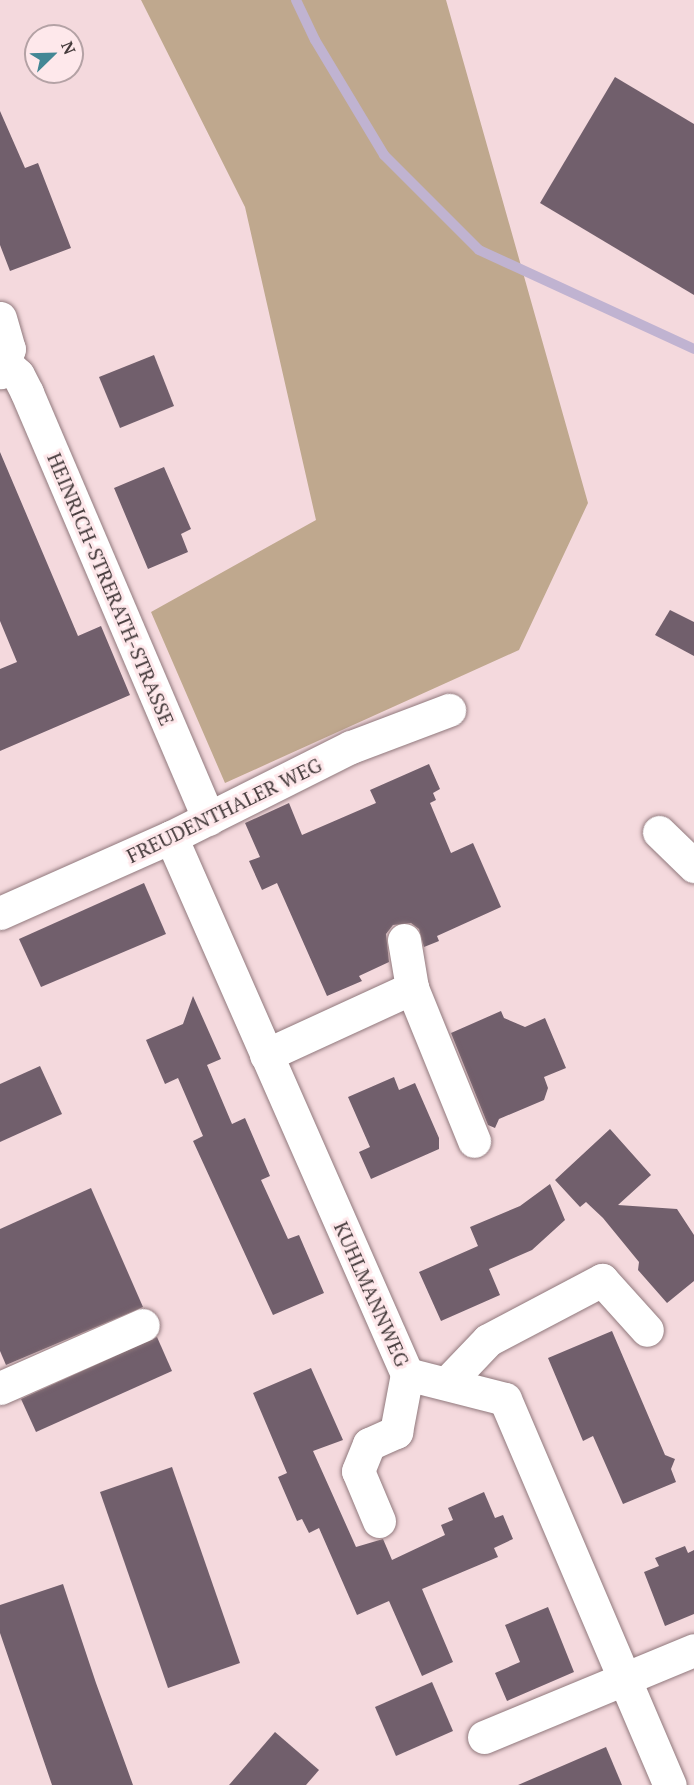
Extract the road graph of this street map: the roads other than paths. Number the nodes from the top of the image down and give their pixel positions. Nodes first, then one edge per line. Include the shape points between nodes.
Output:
1 (0, 318) edge
2 (3, 368) edge
3 (449, 711) dead end
4 (209, 819) junction
5 (659, 832) dead end
6 (171, 837) junction
7 (694, 866) edge
8 (0, 913) edge
9 (404, 940) dead end
10 (412, 988) junction
11 (266, 1055) junction
12 (474, 1141) dead end
13 (143, 1325) dead end
14 (647, 1330) dead end
15 (407, 1374) junction
16 (447, 1383) junction
17 (0, 1388) edge
18 (379, 1521) dead end
19 (694, 1650) edge
20 (625, 1678) junction
21 (484, 1737) dead end
22 (670, 1785) edge

1 - 2 street, HEINRICH-STRERATH-STRASSE via 9,349
2 - 4 street, HEINRICH-STRERATH-STRASSE via 18,375 27,393
3 - 4 street, FREUDENTHALER WEG via 351,747
4 - 6 street, FREUDENTHALER WEG
5 - 7 street
6 - 8 street, FREUDENTHALER WEG
6 - 11 street, KUHLMANNWEG
9 - 10 street
10 - 11 street
10 - 12 street
11 - 15 street, KUHLMANNWEG
13 - 17 street
14 - 16 street via 602,1280 488,1340
15 - 16 street, KUHLMANNWEG
15 - 18 street via 396,1432 369,1444 358,1471
16 - 20 street, KUHLMANNWEG via 505,1399
19 - 20 street
20 - 21 street
20 - 22 street, KUHLMANNWEG

